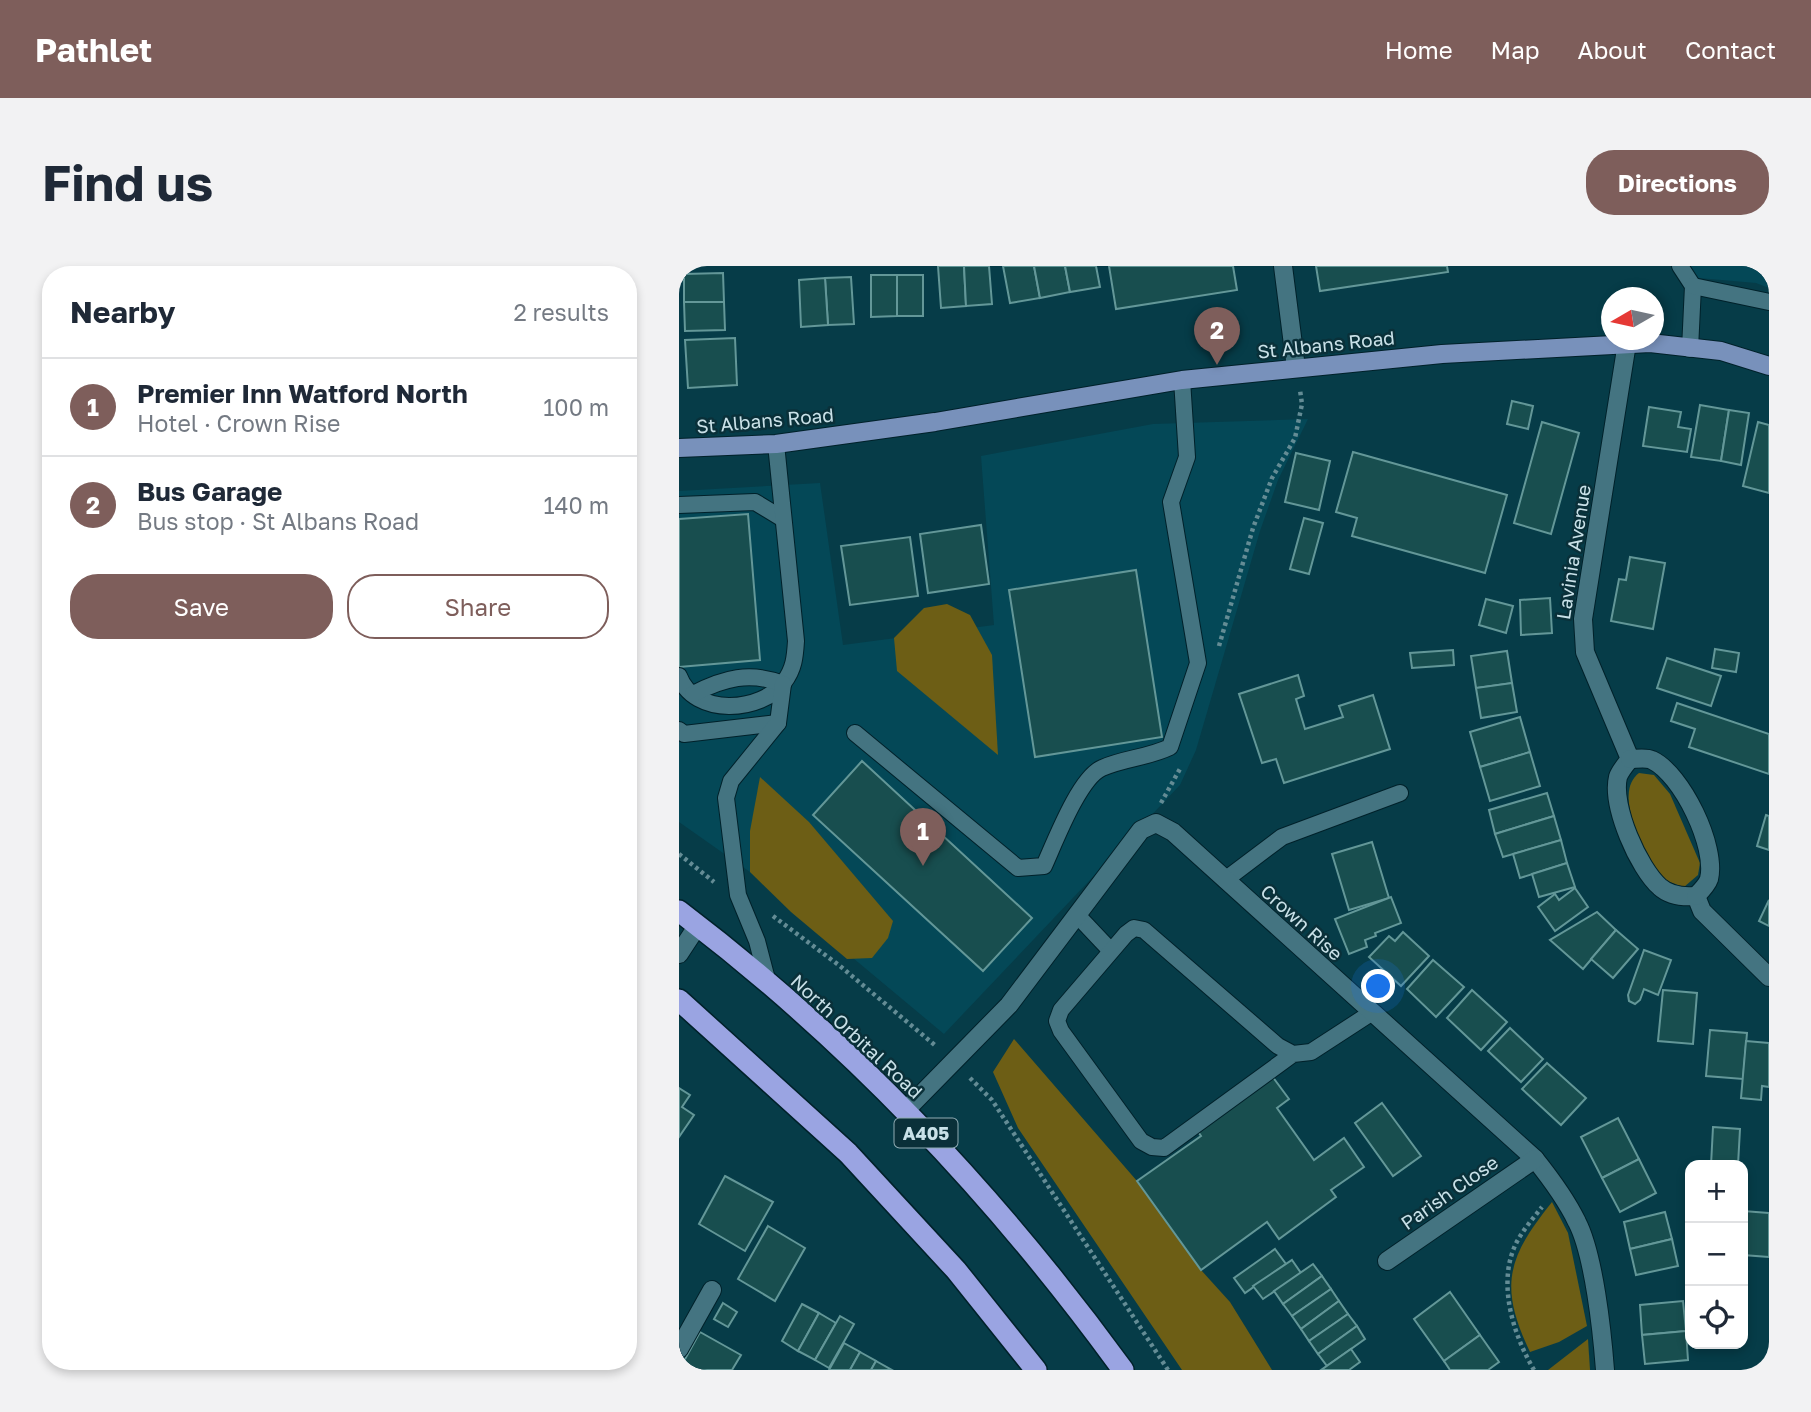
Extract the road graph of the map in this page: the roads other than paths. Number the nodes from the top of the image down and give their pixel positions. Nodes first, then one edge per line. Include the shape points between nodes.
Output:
1 (1283, 266) edge
2 (1680, 266) edge
3 (1693, 286) junction
4 (1769, 302) edge
5 (1601, 345) edge
6 (1664, 347) edge
7 (1690, 349) junction
8 (1626, 350) edge
9 (1769, 366) edge
10 (1296, 368) junction
11 (1182, 380) junction
12 (776, 444) junction
13 (679, 448) edge
14 (679, 505) edge
15 (783, 519) junction
16 (679, 676) edge
17 (783, 684) junction
18 (693, 694) junction
19 (778, 723) junction
20 (679, 730) edge
21 (855, 733) dead end
22 (1630, 759) junction
23 (1400, 793) dead end
24 (1226, 880) junction
25 (1696, 896) junction
26 (679, 911) edge
27 (1077, 915) junction
28 (698, 925) junction
29 (1111, 951) junction
30 (679, 954) edge
31 (1769, 977) edge
32 (768, 983) junction
33 (679, 1000) edge
34 (1371, 1013) junction
35 (1293, 1054) junction
36 (905, 1111) junction
37 (1535, 1159) junction
38 (1387, 1261) dead end
39 (712, 1290) dead end
40 (679, 1349) edge
41 (1036, 1370) edge
42 (1123, 1370) edge
43 (1605, 1370) edge

1 - 10 street
2 - 3 lane
3 - 4 lane
3 - 7 lane
5 - 10 main road, St Albans Road
6 - 7 main road, St Albans Road
7 - 9 main road, St Albans Road via 1721,351
8 - 22 street, Lavinia Avenue via 1582,637
10 - 11 main road, St Albans Road
11 - 12 main road, St Albans Road
11 - 21 lane via 1187,457 1171,502 1198,663 1170,747 1098,769 1082,790 1044,866 1018,869
12 - 13 main road, St Albans Road
12 - 15 lane
14 - 15 lane via 755,502
15 - 17 lane via 796,641 793,667
16 - 18 lane
17 - 18 lane via 761,676 716,682
17 - 18 lane via 766,698 746,704 718,706
17 - 19 lane
19 - 20 lane via 684,734
19 - 32 lane via 731,781 726,798 738,895
22 - 25 street via 1618,777 1620,810 1646,871 1662,889 1682,898
22 - 25 street via 1650,758 1673,776 1692,808 1711,861 1709,881
23 - 24 lane via 1282,837
24 - 27 street, Crown Rise via 1173,832 1156,823 1141,830
24 - 34 street, Crown Rise
25 - 31 street via 1702,911
26 - 28 highway, North Orbital Road / A405
27 - 29 lane
27 - 36 street via 1009,1004
28 - 30 street
28 - 32 highway, North Orbital Road / A405
29 - 35 lane via 1134,928 1144,930
29 - 35 lane via 1061,1010 1058,1021 1133,1130 1152,1147 1164,1148
32 - 36 highway, North Orbital Road / A405
33 - 41 highway via 848,1153 956,1270
34 - 35 lane via 1311,1052
34 - 37 street, Crown Rise
36 - 42 highway, North Orbital Road / A405 via 996,1208
37 - 38 street, Parish Close
37 - 43 street, Crown Rise via 1579,1224
39 - 40 street

